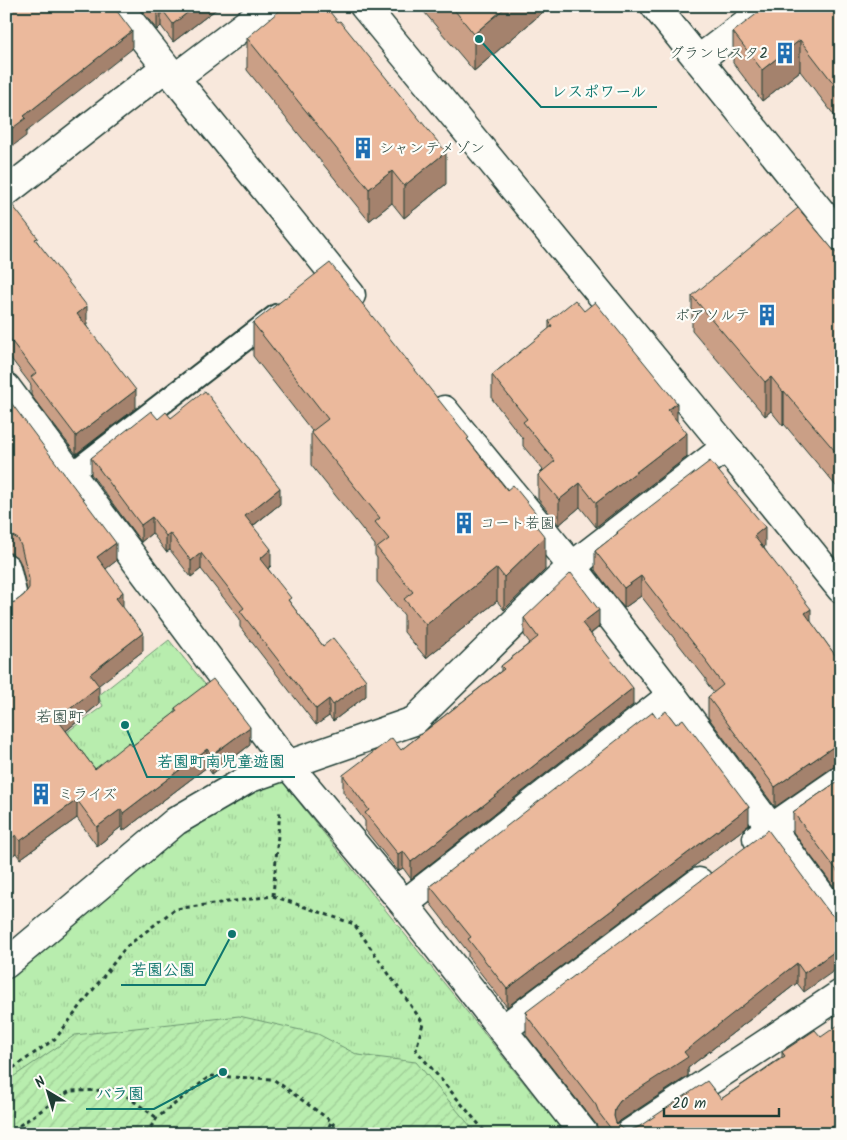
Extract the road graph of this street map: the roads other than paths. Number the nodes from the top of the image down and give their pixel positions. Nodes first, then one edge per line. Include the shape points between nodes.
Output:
1 (118, 6) edge
2 (364, 6) edge
3 (655, 6) edge
4 (769, 6) edge
5 (256, 10) edge
6 (698, 60) junction
7 (170, 72) junction
8 (6, 192) edge
9 (841, 237) edge
10 (294, 301) edge
11 (364, 310) edge
12 (6, 387) edge
13 (427, 388) edge
14 (726, 447) junction
15 (71, 474) junction
16 (572, 566) junction
17 (6, 568) edge
18 (841, 589) edge
19 (6, 607) edge
20 (672, 695) junction
21 (288, 765) junction
22 (841, 780) edge
23 (771, 828) junction
24 (740, 852) edge
25 (716, 870) edge
26 (404, 904) junction
27 (841, 922) edge
28 (6, 964) edge
29 (841, 994) edge
30 (502, 1030) junction
31 (584, 1134) edge
32 (629, 1134) edge

1 - 7 street
2 - 14 street
3 - 6 street
4 - 6 street
5 - 7 street
6 - 9 street
7 - 8 street
7 - 11 street via 325,278
10 - 15 lane
12 - 15 street
13 - 16 street
14 - 16 street
14 - 18 street
15 - 21 street
16 - 20 street
16 - 21 street via 414,721
17 - 19 street via 14,601
20 - 23 street
20 - 26 street
21 - 26 street
21 - 28 street via 250,778 176,821
22 - 23 street
23 - 24 street
23 - 27 street
25 - 30 street
26 - 30 street
29 - 32 street
30 - 31 street

